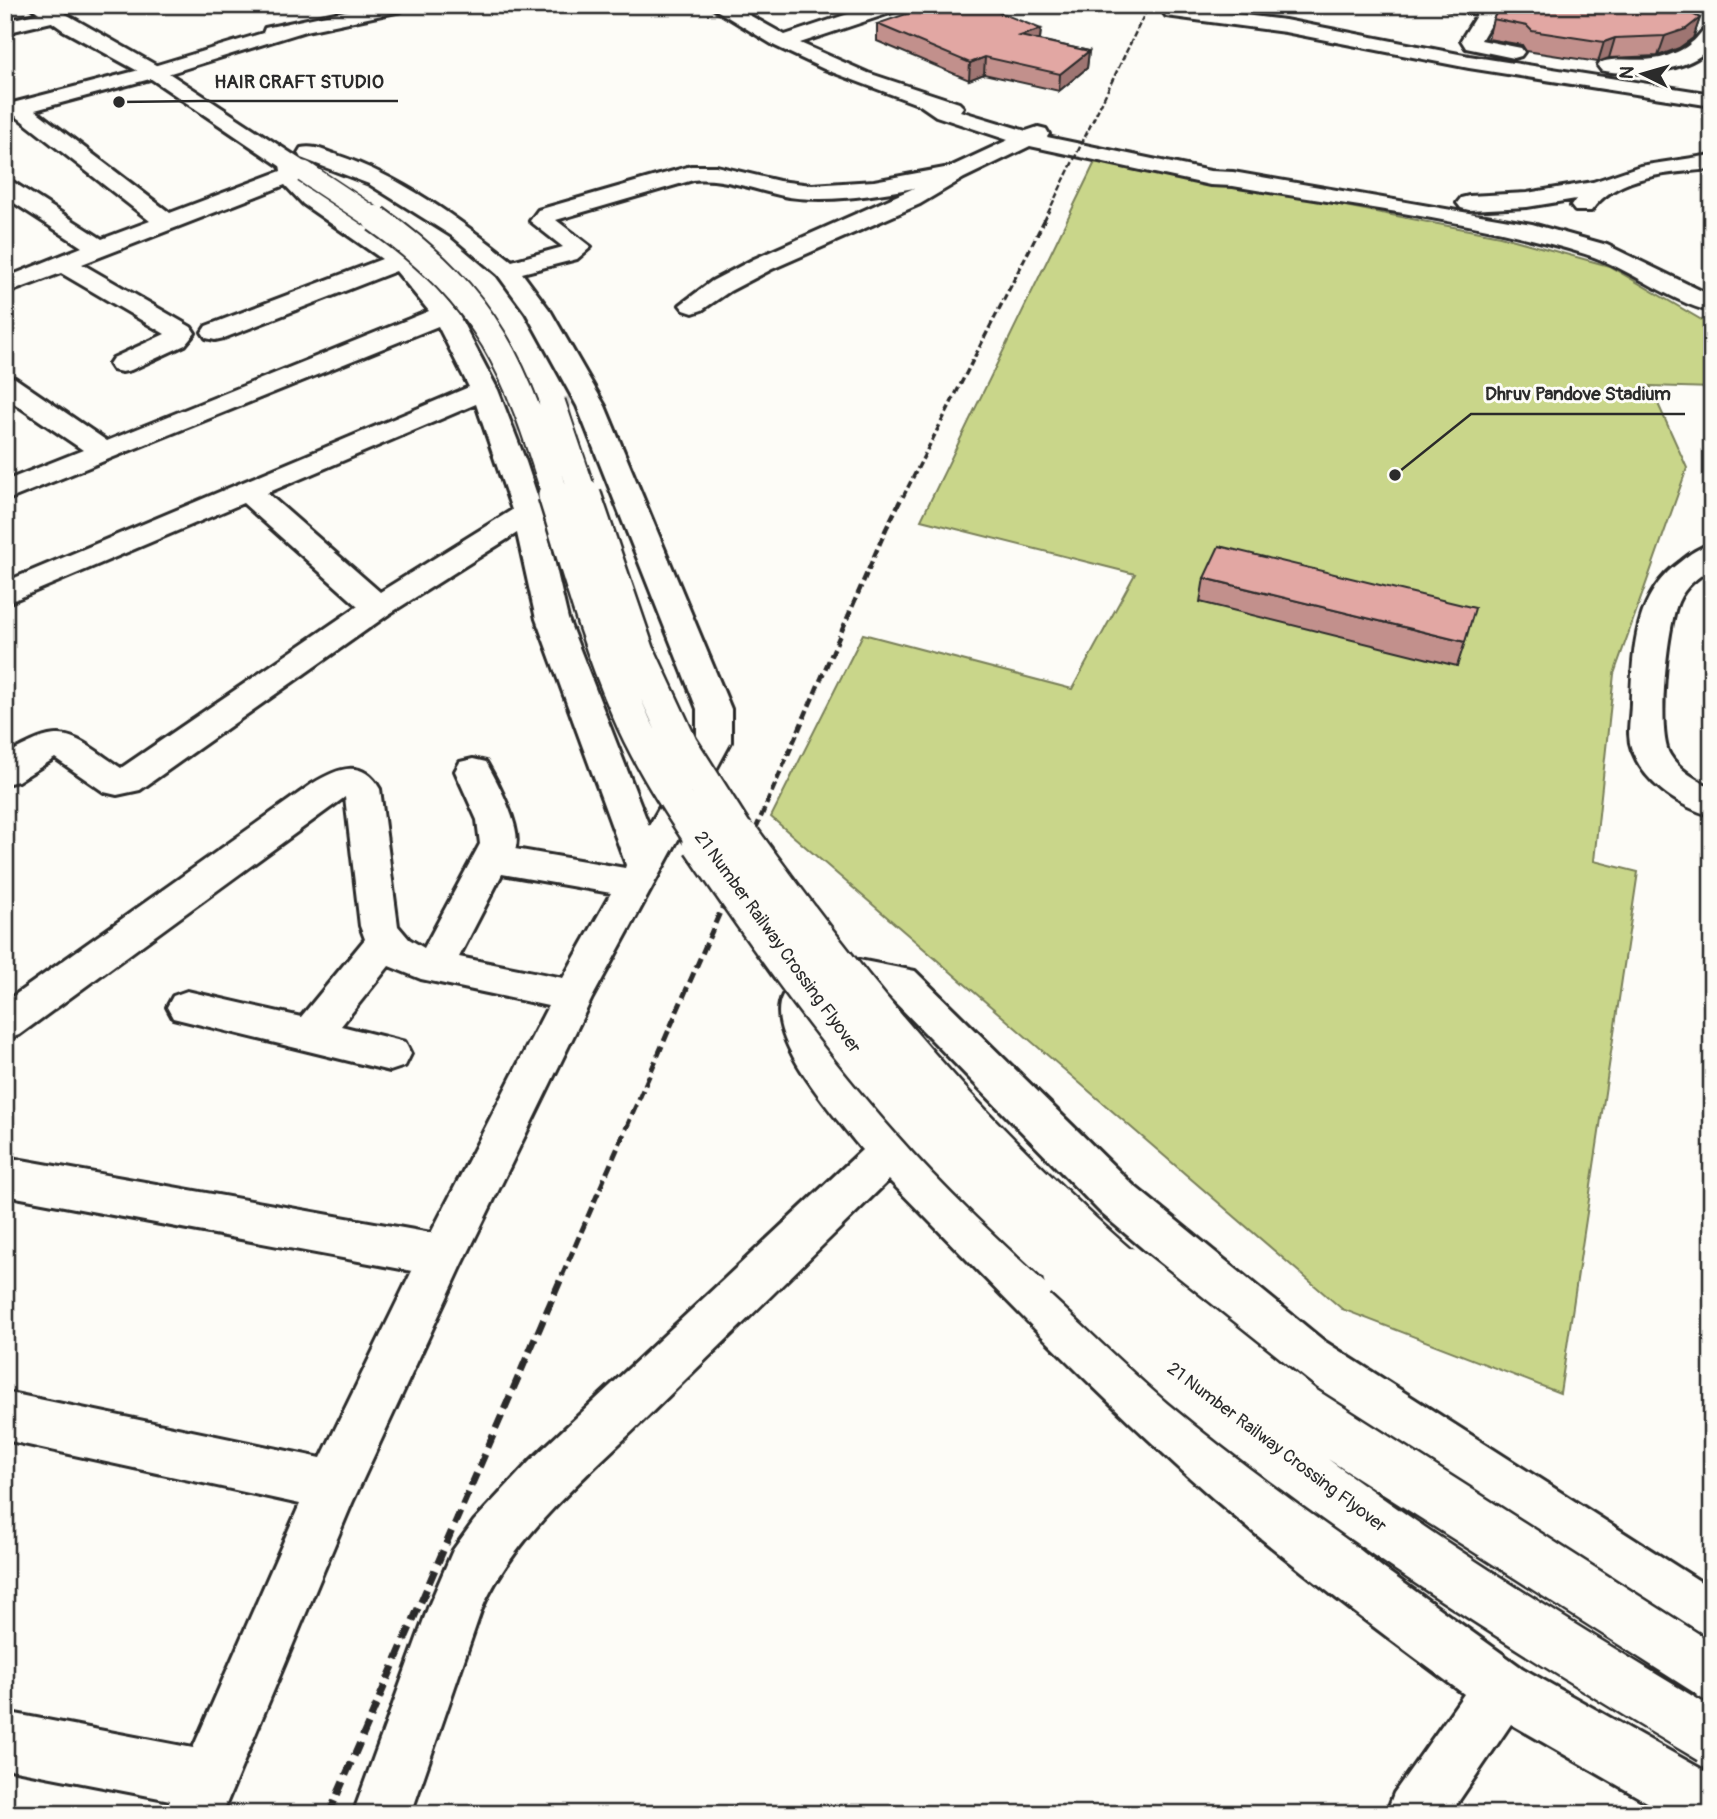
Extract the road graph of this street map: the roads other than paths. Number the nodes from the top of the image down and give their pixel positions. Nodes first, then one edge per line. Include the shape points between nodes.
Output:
1 (401, 5) edge
2 (718, 5) edge
3 (895, 5) edge
4 (1454, 5) edge
5 (828, 8) dead end
6 (45, 10) edge
7 (1173, 12) dead end
8 (5, 27) edge
9 (1712, 32) edge
10 (1219, 36) dead end
11 (775, 38) junction
12 (1258, 43) dead end
13 (1311, 51) dead end
14 (171, 57) junction
15 (1469, 62) junction
16 (147, 68) junction
17 (203, 79) dead end
18 (1712, 100) edge
19 (12, 110) edge
20 (256, 116) dead end
21 (1033, 136) junction
22 (1712, 162) edge
23 (303, 165) junction
24 (956, 173) junction
25 (5, 187) edge
26 (1599, 187) junction
27 (1394, 206) junction
28 (167, 222) junction
29 (100, 248) junction
30 (1598, 250) junction
31 (400, 261) junction
32 (62, 263) junction
33 (508, 270) junction
34 (5, 287) edge
35 (693, 305) dead end
36 (1706, 306) edge
37 (445, 314) junction
38 (215, 332) dead end
39 (122, 364) dead end
40 (5, 384) edge
41 (484, 390) junction
42 (105, 452) junction
43 (5, 492) edge
44 (249, 493) junction
45 (528, 513) junction
46 (1712, 553) edge
47 (5, 594) edge
48 (378, 607) junction
49 (473, 771) dead end
50 (5, 772) edge
51 (1712, 803) edge
52 (492, 859) junction
53 (640, 874) junction
54 (384, 942) junction
55 (434, 967) junction
56 (573, 996) junction
57 (187, 1007) dead end
58 (5, 1024) edge
59 (310, 1036) junction
60 (390, 1055) dead end
61 (889, 1152) junction
62 (5, 1176) edge
63 (1117, 1199) junction
64 (443, 1256) junction
65 (1024, 1285) junction
66 (5, 1416) edge
67 (334, 1486) junction
68 (1712, 1618) edge
69 (1712, 1673) edge
70 (1502, 1688) junction
71 (1712, 1738) edge
72 (5, 1740) edge
73 (200, 1796) edge
74 (1712, 1807) edge
75 (382, 1814) edge
76 (1415, 1814) edge

1 - 14 street
2 - 11 street
3 - 11 street
4 - 9 street via 1487,13 1471,40 1478,47 1624,68 1649,67 1693,51
5 - 11 street via 824,15
6 - 8 street
6 - 16 street
7 - 15 street via 1285,26
10 - 12 street
11 - 21 street via 943,112
13 - 15 street via 1452,74 1461,72
14 - 16 street
14 - 17 street
15 - 18 street
16 - 19 street
16 - 23 street
19 - 28 street
20 - 23 street
21 - 24 street
21 - 27 street via 1209,178
22 - 26 street via 1635,173
23 - 28 street
23 - 31 street via 296,184 311,199
23 - 33 street via 354,167 460,231
23 - 69 street, 21 Number Railway Crossing Flyover, bridge via 382,202 468,267 523,335 550,396 638,653 681,746 723,816 778,892 942,1093 1112,1261 1301,1411
23 - 71 street, 21 Number Railway Crossing Flyover, bridge via 415,247 476,309 528,408 610,662 660,776 836,1028 933,1141 1023,1233 1186,1381 1368,1517
24 - 33 street via 885,186 816,191 691,173 546,215 542,221 579,247
24 - 35 street via 912,199 763,264
25 - 29 street
26 - 27 street via 1527,200
26 - 30 street via 1584,201 1580,213
27 - 30 street via 1493,222
28 - 29 street
29 - 32 street
30 - 36 street
31 - 37 street
31 - 38 street
32 - 34 street
32 - 39 street via 182,333
33 - 53 street via 538,312 714,709 713,742
37 - 41 street
37 - 42 street
40 - 42 street
41 - 44 street
41 - 45 street via 505,420
42 - 43 street
44 - 47 street
44 - 48 street
45 - 48 street
45 - 53 street via 552,619
46 - 51 street via 1672,585 1660,606 1650,656 1646,742 1674,781
48 - 50 street via 127,781 117,783 57,745
49 - 52 street via 495,820 499,844
52 - 53 street
52 - 55 street
53 - 56 street
54 - 55 street via 398,954
54 - 58 street via 362,789 356,781 341,783
54 - 59 street
55 - 56 street
56 - 64 street
57 - 59 street
59 - 60 street
61 - 63 street via 821,1066 800,1029 797,1006 859,975 901,982
61 - 65 street
61 - 75 street via 549,1478 492,1539 472,1569 456,1608
62 - 64 street
63 - 65 street via 1063,1189 1020,1207 1011,1249
63 - 68 street via 1307,1357
64 - 67 street
65 - 70 street via 1232,1481 1364,1587
66 - 67 street
67 - 73 street
70 - 74 street
70 - 76 street
72 - 73 street

